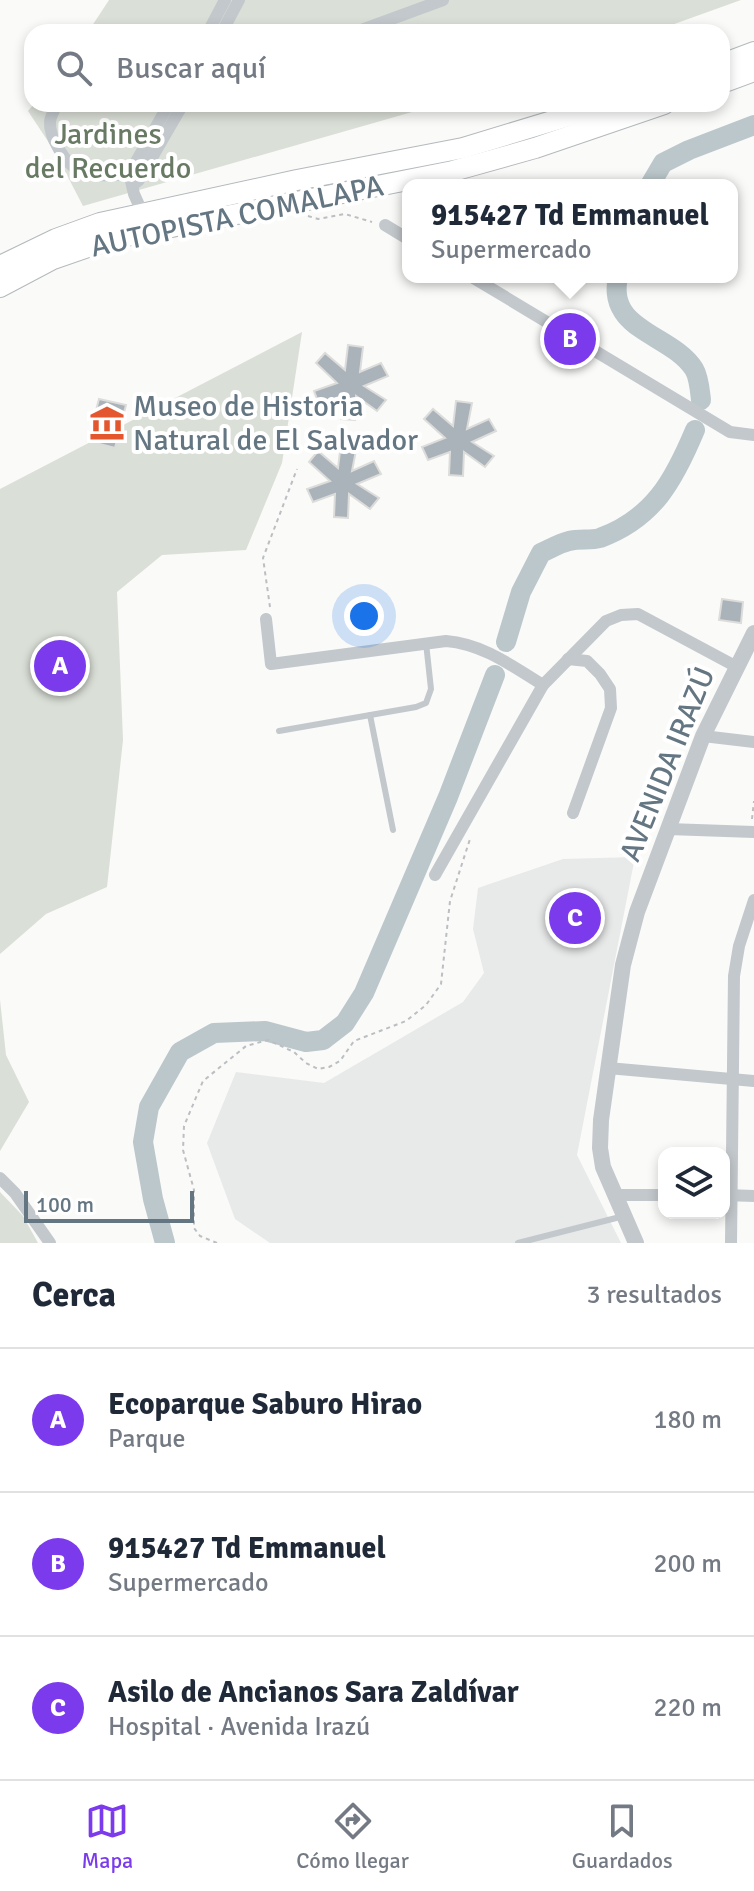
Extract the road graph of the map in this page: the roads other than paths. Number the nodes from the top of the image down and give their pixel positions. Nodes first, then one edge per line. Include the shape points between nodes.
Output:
1 (225, 0) edge
2 (239, 0) edge
3 (443, 0) edge
4 (212, 24) edge
5 (226, 24) edge
6 (378, 24) edge
7 (754, 52) edge
8 (730, 61) edge
9 (754, 71) edge
10 (730, 80) edge
11 (54, 112) edge
12 (165, 112) edge
13 (178, 112) edge
14 (582, 112) edge
15 (641, 112) edge
16 (131, 179) junction
17 (402, 179) edge
18 (404, 179) edge
19 (142, 212) junction
20 (385, 225) road end
21 (402, 235) edge
22 (0, 266) edge
23 (482, 283) edge
24 (0, 287) edge
25 (754, 435) edge
26 (266, 619) road end
27 (754, 633) edge
28 (426, 643) junction
29 (568, 659) junction
30 (737, 667) junction
31 (543, 685) junction
32 (370, 715) junction
33 (279, 731) dead end
34 (703, 736) junction
35 (754, 742) edge
36 (573, 813) dead end
37 (668, 829) junction
38 (393, 830) dead end
39 (752, 832) edge
40 (435, 875) dead end
41 (754, 900) edge
42 (608, 1068) junction
43 (733, 1080) junction
44 (754, 1081) edge
45 (730, 1149) edge
46 (0, 1178) edge
47 (615, 1195) junction
48 (658, 1195) edge
49 (730, 1195) edge
50 (754, 1196) edge
51 (624, 1216) junction
52 (730, 1219) edge
53 (50, 1243) edge
54 (518, 1243) edge
55 (636, 1243) edge
56 (731, 1243) edge

1 - 4 street
2 - 5 street
3 - 6 street
7 - 8 highway
9 - 10 highway
11 - 16 street via 54,141 78,170
12 - 16 street
13 - 16 street via 139,180
14 - 19 highway, AUTOPISTA COMALAPA via 463,148
15 - 18 highway, AUTOPISTA COMALAPA via 483,163
16 - 19 street
17 - 24 highway, AUTOPISTA COMALAPA via 111,239 38,265
19 - 22 highway, AUTOPISTA COMALAPA via 56,239
20 - 21 street
23 - 25 street via 730,432
26 - 28 street via 271,664
27 - 30 street, AVENIDA IRAZÚ
28 - 31 street via 462,642
28 - 32 lane via 431,689 426,703
29 - 30 street via 606,621 638,614
29 - 31 street
29 - 36 street via 587,661 600,674 610,689 611,708
30 - 34 street, AVENIDA IRAZÚ
31 - 40 street
32 - 33 lane
32 - 38 lane
34 - 35 street
34 - 37 street, AVENIDA IRAZÚ
37 - 39 street
37 - 42 street, AVENIDA IRAZÚ via 623,965
41 - 43 street via 734,976
42 - 43 street
42 - 47 street, AVENIDA IRAZÚ via 600,1148
43 - 44 street
43 - 45 street
46 - 53 street
47 - 48 street
47 - 51 street, AVENIDA IRAZÚ
49 - 50 street
51 - 54 lane
51 - 55 street, AVENIDA IRAZÚ
52 - 56 street

